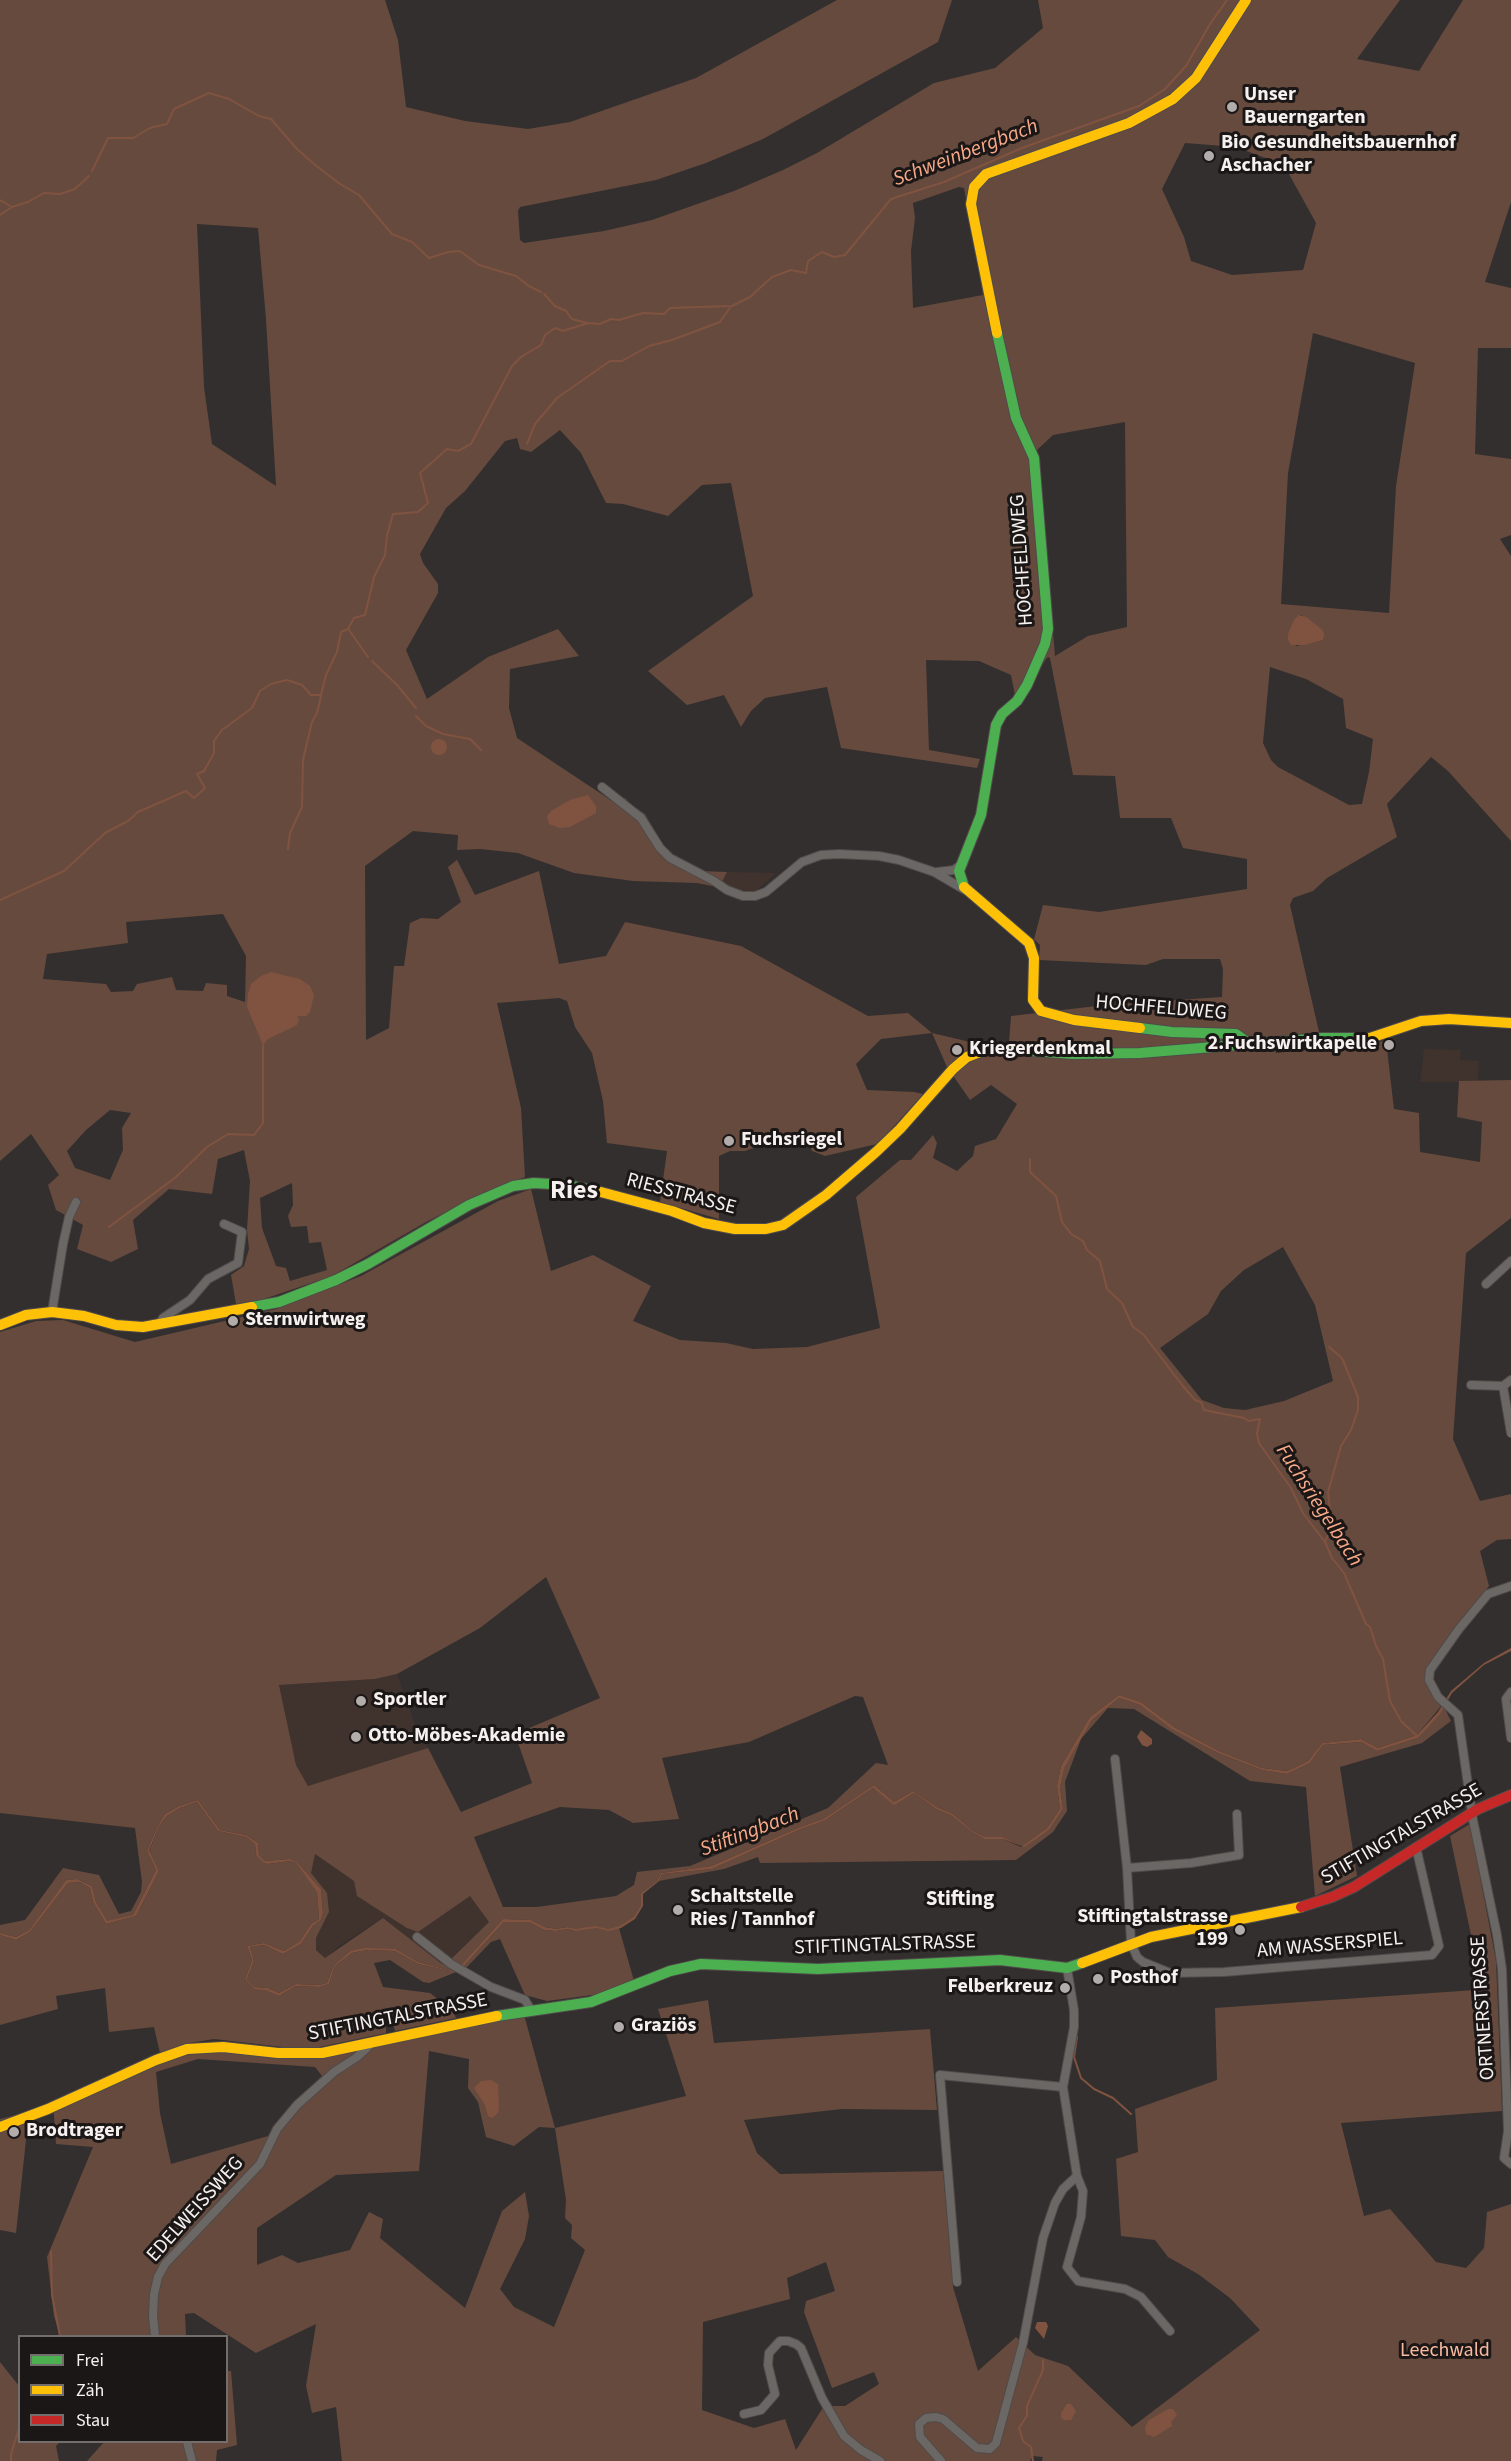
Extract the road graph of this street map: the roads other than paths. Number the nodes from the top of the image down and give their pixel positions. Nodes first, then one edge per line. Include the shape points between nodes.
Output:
1 (1246, 0) edge
2 (602, 787) dead end
3 (962, 864) junction
4 (934, 872) junction
5 (965, 890) junction
6 (1511, 1023) edge
7 (1250, 1044) junction
8 (76, 1202) dead end
9 (224, 1224) dead end
10 (1511, 1261) edge
11 (1486, 1284) dead end
12 (52, 1312) junction
13 (0, 1324) edge
14 (159, 1325) junction
15 (1511, 1380) edge
16 (1471, 1385) dead end
17 (1503, 1386) junction
18 (1511, 1433) edge
19 (1511, 1587) edge
20 (1511, 1692) edge
21 (1511, 1738) edge
22 (1115, 1759) dead end
23 (1511, 1796) edge
24 (1472, 1813) junction
25 (1237, 1814) dead end
26 (1416, 1846) junction
27 (1127, 1868) junction
28 (417, 1937) dead end
29 (1131, 1943) junction
30 (1067, 1968) junction
31 (531, 2010) junction
32 (371, 2044) junction
33 (1063, 2087) junction
34 (0, 2127) edge
35 (1511, 2164) edge
36 (1077, 2176) junction
37 (957, 2282) dead end
38 (1170, 2331) dead end
39 (155, 2335) edge
40 (744, 2414) dead end
41 (187, 2443) edge
42 (192, 2461) edge
43 (880, 2461) edge
44 (941, 2461) edge

1 - 3 street, HOCHFELDWEG via 1196,78 1173,99 1129,123 986,174 974,187 971,204 1002,359 1016,418 1034,458 1048,629 1027,685 996,725 981,815
2 - 4 street via 641,818 670,858 743,896 766,892 802,862 821,855 879,856
3 - 4 street via 944,873
3 - 5 street, HOCHFELDWEG via 959,878
4 - 5 street
5 - 7 street, HOCHFELDWEG via 1029,943 1034,958 1033,1000 1041,1011 1074,1020 1172,1032 1236,1034
6 - 7 street, RIESSTRASSE via 1431,1020 1368,1038
7 - 14 street, RIESSTRASSE via 1101,1055 990,1048 967,1057 876,1152 783,1225 735,1229 567,1185 513,1186 469,1205 336,1280 279,1302
8 - 12 street via 63,1244
9 - 14 street via 242,1232 238,1263 204,1283
10 - 11 street
12 - 13 street, RIESSTRASSE
12 - 14 street, RIESSTRASSE via 127,1327
15 - 17 street
16 - 17 street
17 - 18 street
19 - 24 street, ORTNERSTRASSE via 1488,1594 1459,1629 1431,1670 1429,1680 1438,1697 1458,1715
20 - 21 street via 1506,1700
22 - 27 street
23 - 24 street, STIFTINGTALSTRASSE
24 - 26 street, STIFTINGTALSTRASSE
24 - 35 street, ORTNERSTRASSE via 1502,1969 1508,2131 1504,2158
25 - 27 street via 1239,1855
26 - 29 street, STIFTINGTALSTRASSE via 1354,1887 1320,1901
26 - 29 street, AM WASSERSPIEL via 1439,1946 1432,1955 1170,1973 1143,1962
27 - 29 street
28 - 31 street, STIFTINGTALSTRASSE via 491,1988 525,2000
29 - 30 street, STIFTINGTALSTRASSE
30 - 31 street, STIFTINGTALSTRASSE via 999,1960 818,1969 701,1964 670,1971 606,1998
30 - 33 street via 1074,2027
31 - 32 street, STIFTINGTALSTRASSE
32 - 34 street, STIFTINGTALSTRASSE via 310,2055 223,2047 187,2049
32 - 39 street, EDELWEISSWEG via 297,2105 277,2129 260,2164 165,2264 154,2294
33 - 36 street
33 - 37 street via 940,2075
36 - 38 street via 1083,2191 1081,2217 1067,2267 1071,2275 1078,2281 1125,2289 1141,2297
36 - 44 street via 1055,2203 1043,2238 1023,2343 996,2443 990,2449 977,2448 944,2419 926,2418 919,2424 920,2437
40 - 43 street via 761,2410 775,2394 769,2353 780,2341 788,2341 801,2348 822,2398 844,2436
41 - 42 street

